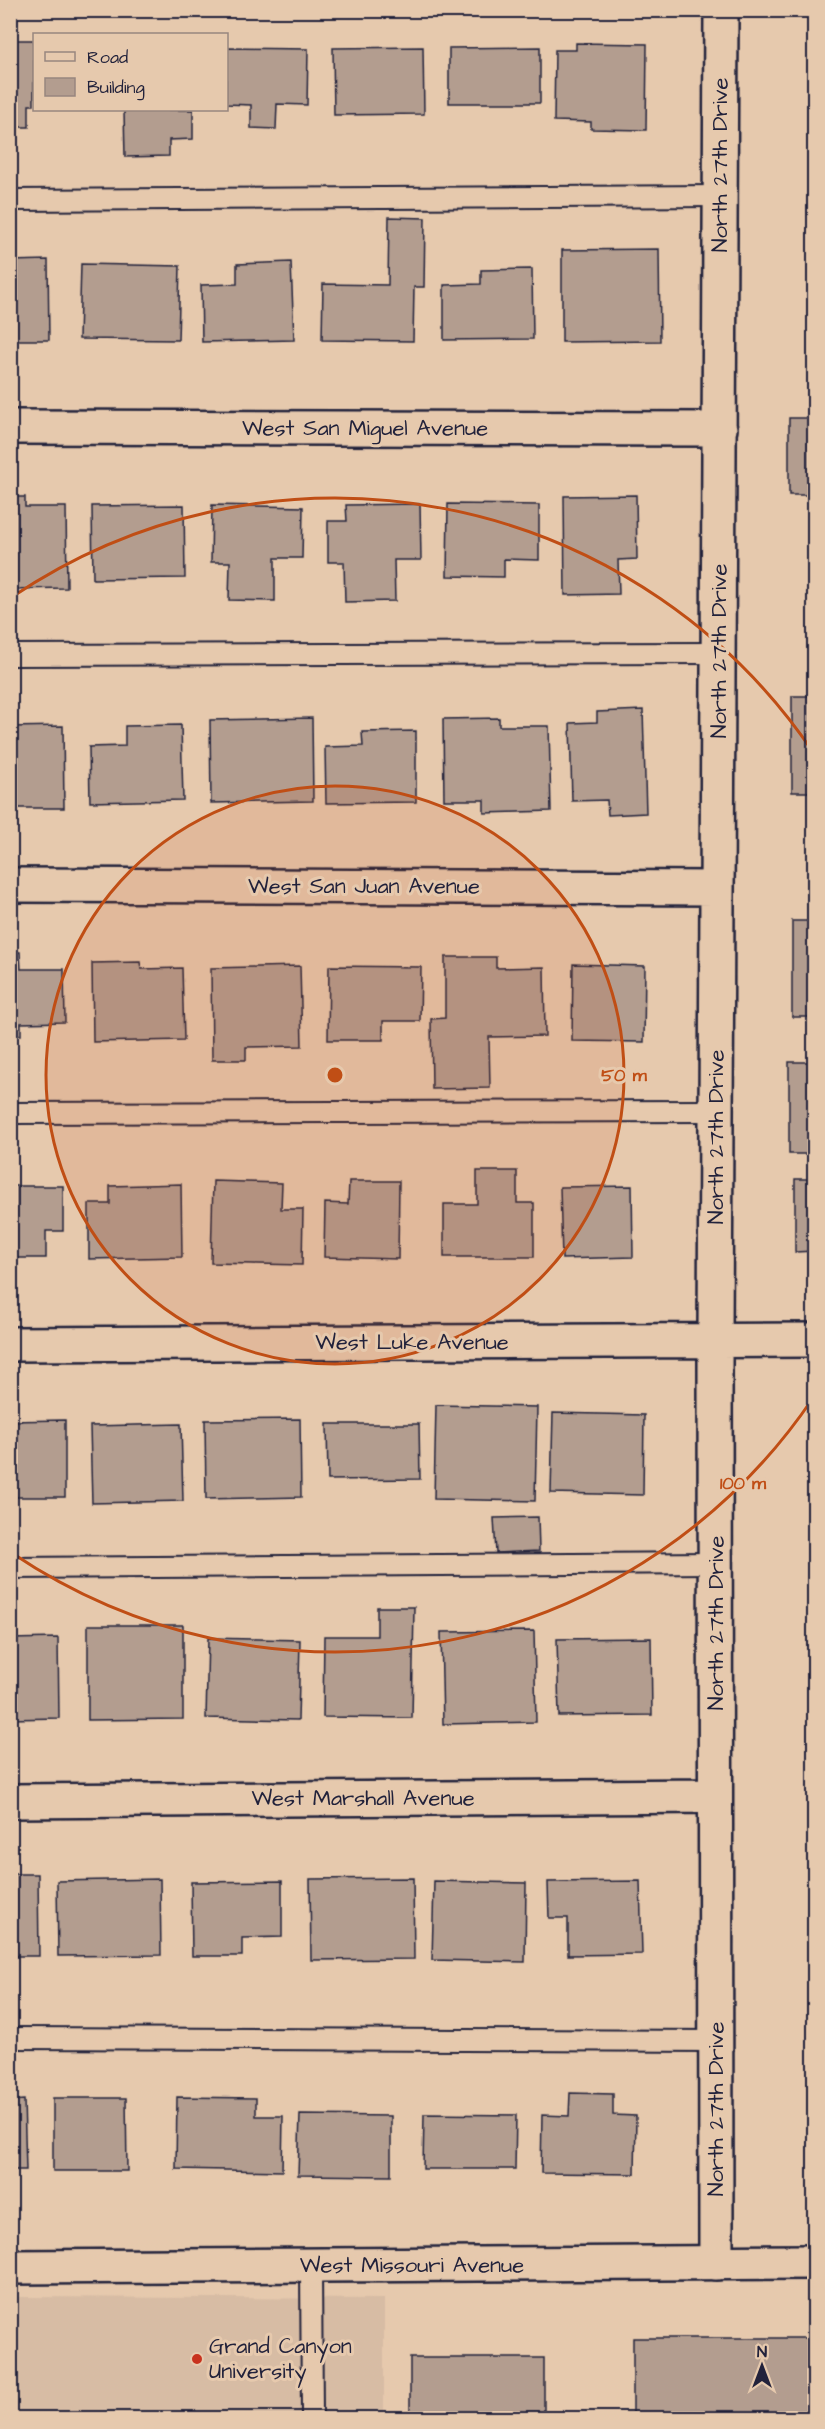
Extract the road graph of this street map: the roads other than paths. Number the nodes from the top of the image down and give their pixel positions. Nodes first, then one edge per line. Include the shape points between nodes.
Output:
1 (721, 10) edge
2 (720, 196) junction
3 (10, 200) edge
4 (10, 427) edge
5 (720, 429) junction
6 (719, 653) junction
7 (10, 655) edge
8 (10, 885) edge
9 (717, 888) junction
10 (716, 1112) junction
11 (10, 1113) edge
12 (814, 1340) edge
13 (715, 1341) junction
14 (10, 1344) edge
15 (716, 1563) junction
16 (10, 1568) edge
17 (716, 1796) junction
18 (10, 1801) edge
19 (10, 2038) edge
20 (716, 2041) junction
21 (814, 2262) edge
22 (716, 2263) junction
23 (311, 2265) junction
24 (10, 2267) edge
25 (312, 2418) edge

1 - 2 street, North 27th Drive
2 - 3 lane
2 - 5 street, North 27th Drive
4 - 5 street, West San Miguel Avenue
5 - 6 street, North 27th Drive
6 - 7 lane
6 - 9 street, North 27th Drive
8 - 9 street, West San Juan Avenue
9 - 10 street, North 27th Drive
10 - 11 lane
10 - 13 street, North 27th Drive
12 - 13 street, West Luke Avenue
13 - 14 street, West Luke Avenue
13 - 15 street, North 27th Drive
15 - 16 lane
15 - 17 street, North 27th Drive
17 - 18 street, West Marshall Avenue
17 - 20 street, North 27th Drive
19 - 20 lane
20 - 22 street, North 27th Drive
21 - 22 street, West Missouri Avenue
22 - 23 street, West Missouri Avenue
23 - 24 street, West Missouri Avenue
23 - 25 lane

